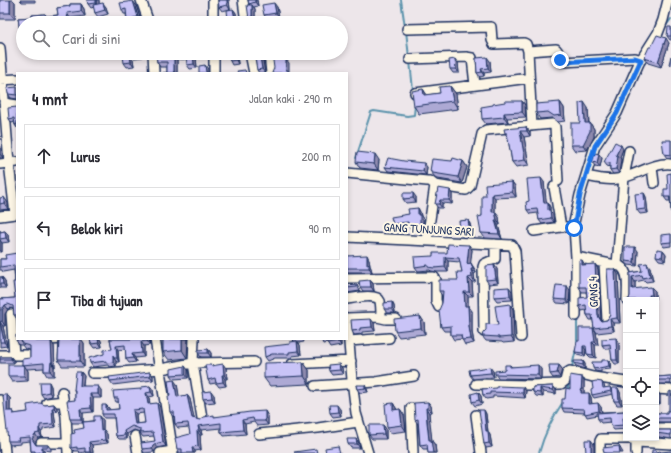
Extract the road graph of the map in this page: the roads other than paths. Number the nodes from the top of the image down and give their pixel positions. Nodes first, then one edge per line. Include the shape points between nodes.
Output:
1 (141, 0) edge
2 (213, 0) edge
3 (243, 0) edge
4 (668, 0) edge
5 (147, 16) edge
6 (213, 16) edge
7 (245, 16) edge
8 (407, 29) dead end
9 (0, 48) edge
10 (528, 52) junction
11 (154, 60) edge
12 (214, 60) edge
13 (251, 60) edge
14 (270, 60) edge
15 (410, 60) dead end
16 (641, 60) junction
17 (156, 72) edge
18 (214, 72) edge
19 (254, 72) edge
20 (271, 72) edge
21 (529, 78) junction
22 (16, 79) edge
23 (1, 80) edge
24 (475, 85) junction
25 (415, 93) edge
26 (4, 103) junction
27 (16, 105) edge
28 (3, 114) edge
29 (532, 126) junction
30 (628, 152) dead end
31 (9, 163) edge
32 (671, 164) edge
33 (652, 167) junction
34 (348, 173) edge
35 (586, 176) junction
36 (624, 177) junction
37 (654, 183) dead end
38 (435, 185) junction
39 (16, 214) edge
40 (0, 216) edge
41 (562, 227) junction
42 (573, 227) junction
43 (534, 231) dead end
44 (348, 237) edge
45 (428, 240) junction
46 (495, 244) junction
47 (576, 257) junction
48 (604, 263) junction
49 (617, 265) junction
50 (348, 278) edge
51 (626, 297) edge
52 (348, 299) edge
53 (440, 307) edge
54 (10, 314) dead end
55 (576, 316) dead end
56 (382, 317) junction
57 (348, 318) edge
58 (396, 318) edge
59 (607, 320) edge
60 (348, 330) edge
61 (484, 332) edge
62 (521, 337) dead end
63 (388, 338) dead end
64 (155, 340) edge
65 (194, 340) edge
66 (349, 341) junction
67 (0, 355) edge
68 (14, 355) junction
69 (27, 355) dead end
70 (351, 361) junction
71 (254, 362) dead end
72 (193, 363) junction
73 (282, 364) edge
74 (160, 369) junction
75 (92, 373) dead end
76 (414, 376) dead end
77 (623, 382) edge
78 (352, 384) junction
79 (476, 384) dead end
80 (315, 386) dead end
81 (659, 389) edge
82 (671, 390) edge
83 (0, 400) edge
84 (47, 403) edge
85 (411, 408) dead end
86 (476, 415) dead end
87 (1, 418) edge
88 (202, 418) edge
89 (358, 422) junction
90 (659, 428) edge
91 (671, 428) edge
92 (259, 434) dead end
93 (135, 436) dead end
94 (623, 440) edge
95 (636, 441) edge
96 (645, 441) edge
97 (68, 442) junction
98 (41, 443) edge
99 (671, 444) edge
100 (173, 452) edge
101 (5, 453) edge
102 (68, 453) edge
103 (138, 453) edge
104 (160, 453) edge
105 (368, 453) edge
106 (414, 453) edge
107 (481, 453) edge
108 (600, 453) edge
109 (636, 453) edge

1 - 5 street
2 - 6 street
3 - 7 street
4 - 16 street via 661,26
8 - 10 street via 491,27 494,44 524,43
9 - 23 street
10 - 16 street via 556,50 562,62 635,58
10 - 21 street
11 - 17 street
12 - 18 street
13 - 19 street
14 - 20 street
15 - 24 street via 470,58 473,61
16 - 35 street via 617,113 595,146
21 - 24 street
21 - 29 street
22 - 23 street
23 - 26 street
24 - 25 street
26 - 27 street
26 - 28 street
28 - 31 street
29 - 38 street via 489,129 484,132 470,186 466,190
29 - 41 street via 555,125 556,184
30 - 36 street
31 - 39 street
32 - 33 street
33 - 36 street
33 - 37 street
34 - 38 street via 430,181
35 - 36 street via 610,180
35 - 42 street
36 - 49 street
38 - 45 street
39 - 40 street
41 - 42 street
41 - 43 street
42 - 47 street
44 - 45 street, GANG TUNJUNG SARI
45 - 46 street, GANG TUNJUNG SARI
46 - 61 street via 495,259 483,267
46 - 62 street, GANG TUNJUNG SARI via 514,246
47 - 48 street
47 - 55 street
48 - 49 street
48 - 59 street, GANG 4
49 - 51 street via 626,271
50 - 53 street via 434,277 436,301
52 - 56 street via 377,297
54 - 68 street
56 - 57 street
56 - 58 street
60 - 66 street
63 - 66 street
64 - 74 street
65 - 72 street
66 - 70 street
67 - 68 street
68 - 69 street
70 - 73 street
70 - 78 street
71 - 72 street
72 - 74 street
72 - 88 street
74 - 75 street
74 - 100 street
76 - 78 street
77 - 79 street via 570,371 561,384
78 - 80 street
78 - 89 street
81 - 82 street
83 - 87 street
84 - 97 street via 63,397
85 - 106 street
86 - 107 street
87 - 101 street
89 - 92 street
89 - 105 street
90 - 91 street
93 - 103 street
94 - 108 street via 602,439
95 - 109 street
96 - 99 street
97 - 98 street
97 - 102 street
100 - 104 street

